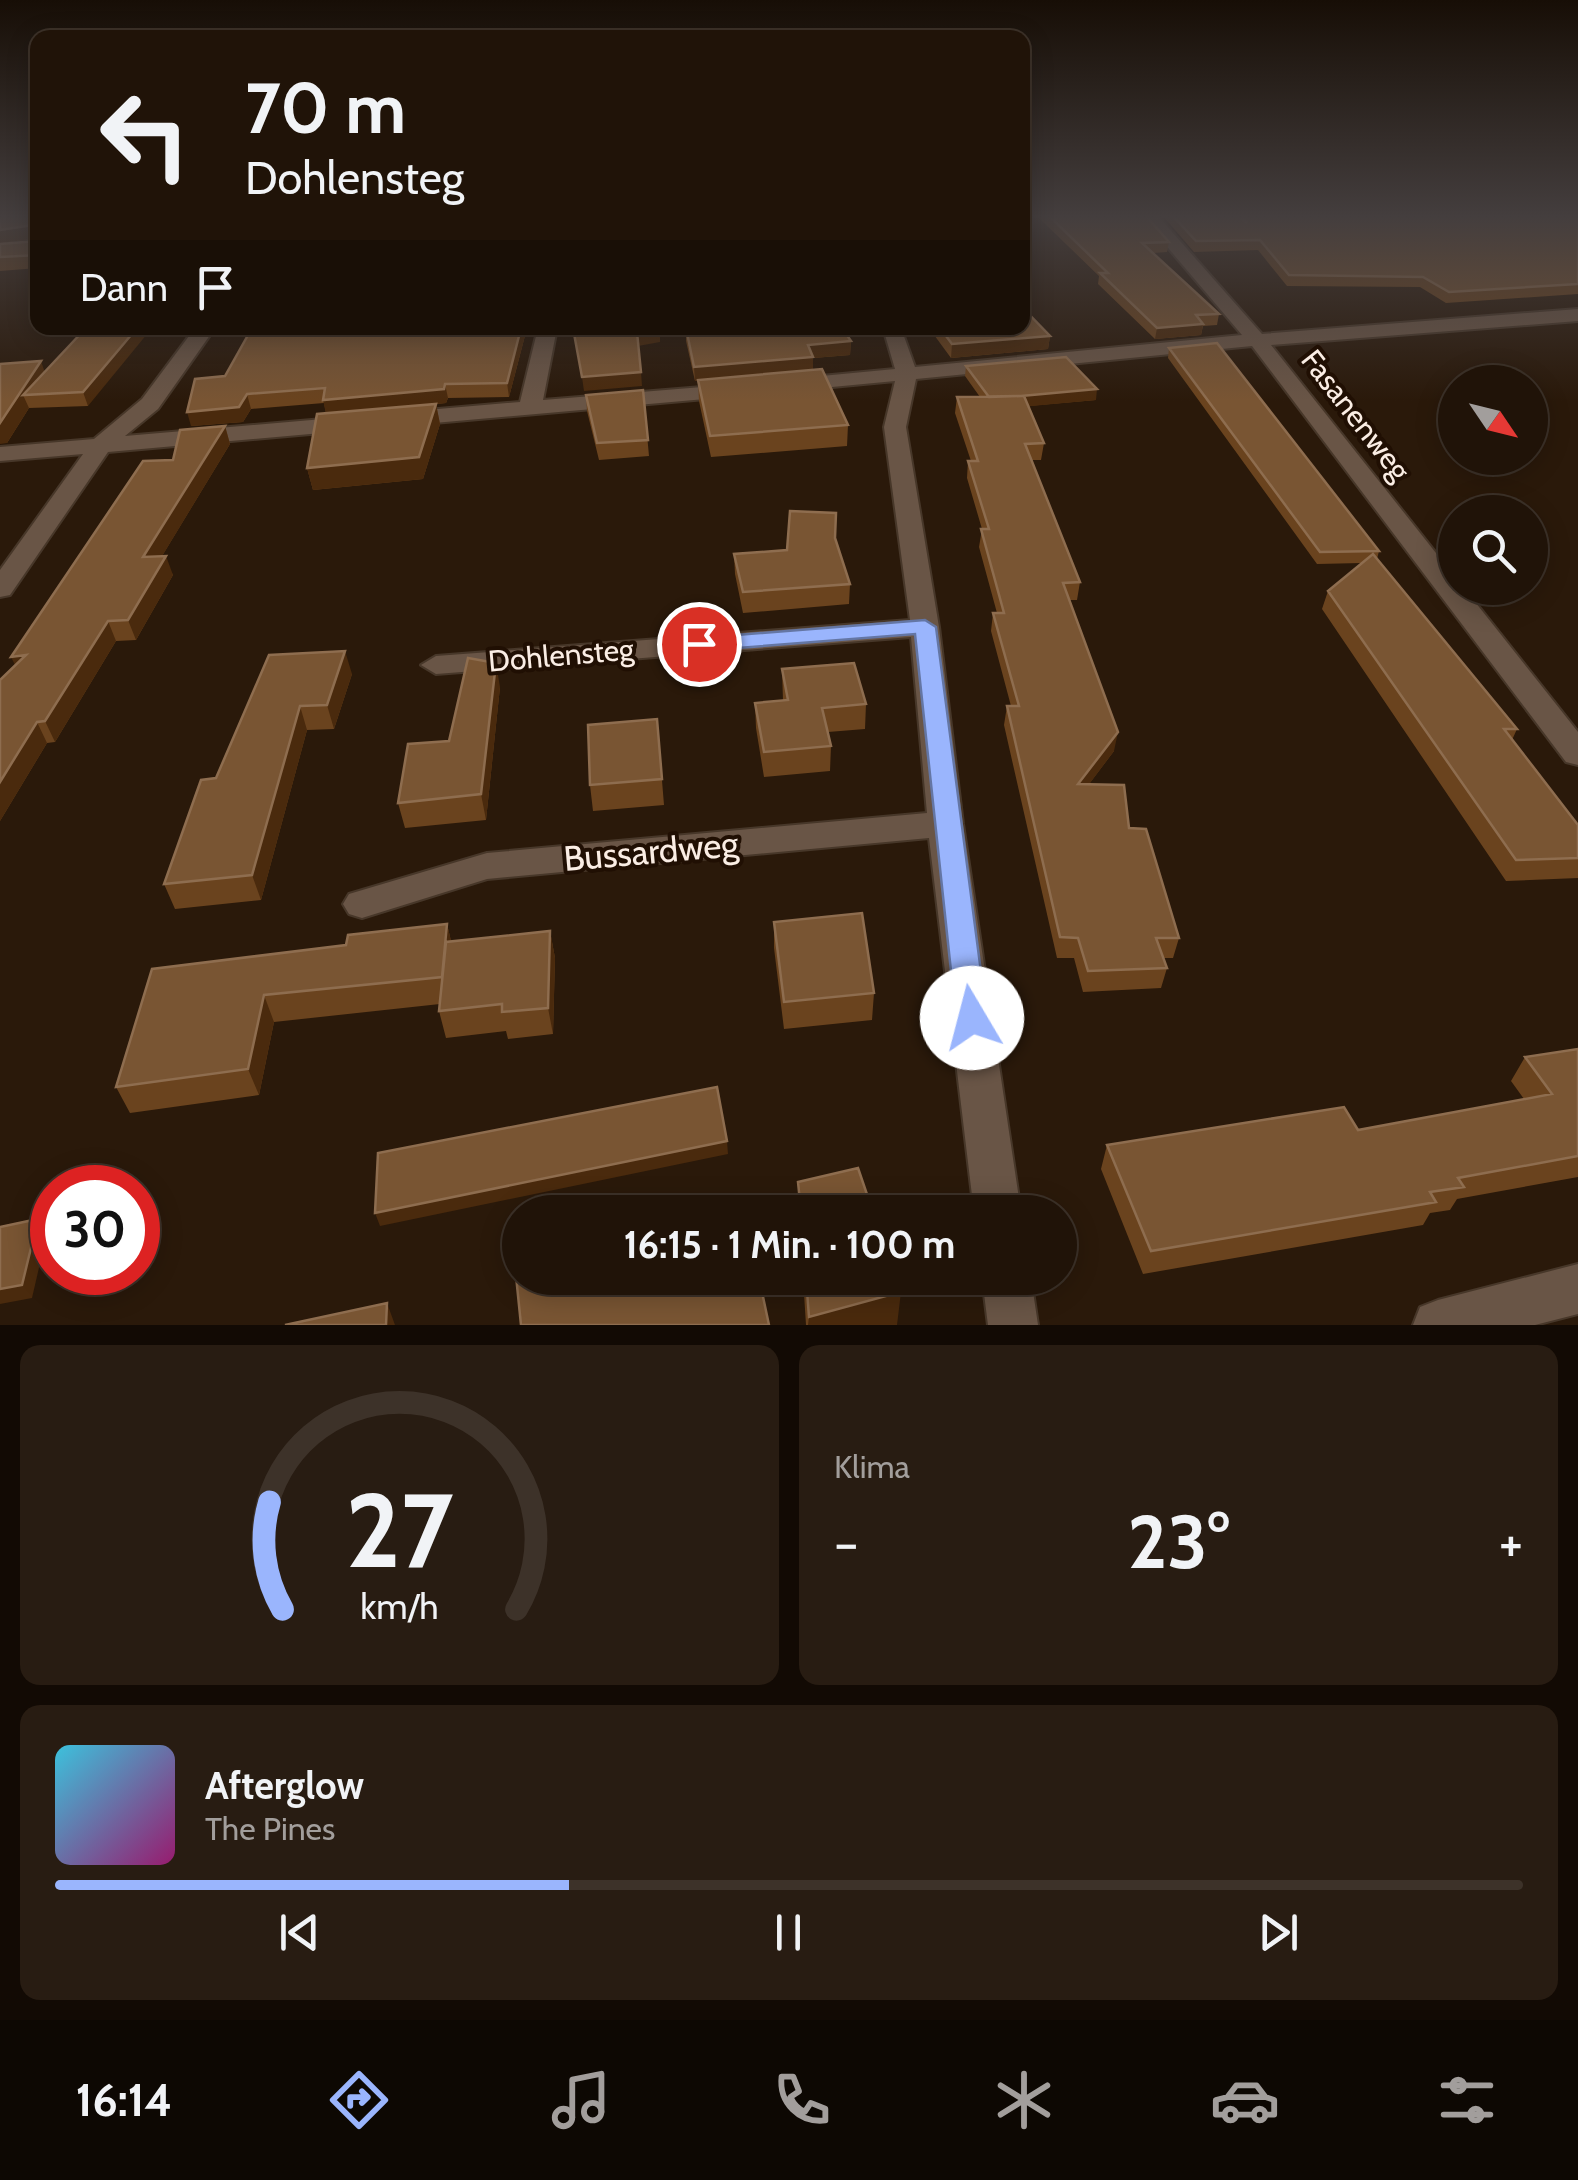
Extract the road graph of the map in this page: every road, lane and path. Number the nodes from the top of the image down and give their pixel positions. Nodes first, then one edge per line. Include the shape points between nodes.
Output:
1 (1203, 278) edge
2 (1578, 315) edge
3 (200, 335) edge
4 (546, 335) edge
5 (894, 335) edge
6 (1257, 340) junction
7 (908, 374) junction
8 (530, 409) junction
9 (102, 444) junction
10 (0, 454) edge
11 (0, 589) edge
12 (925, 627) junction
13 (436, 665) dead end
14 (1578, 754) edge
15 (945, 824) junction
16 (362, 904) dead end
17 (996, 1195) edge
18 (1578, 1289) edge
19 (1009, 1295) edge
20 (1013, 1325) edge
21 (1438, 1325) edge

1 - 6 street, Fasanenweg
2 - 6 street
3 - 9 street via 150,404
4 - 8 street
5 - 7 street
6 - 7 street
6 - 14 street, Fasanenweg
7 - 8 street
7 - 12 street via 895,427
8 - 9 street
9 - 10 street
9 - 11 street
12 - 13 street, Dohlensteg
12 - 15 street
15 - 16 street, Bussardweg via 486,866
15 - 17 street
18 - 21 street
19 - 20 street

